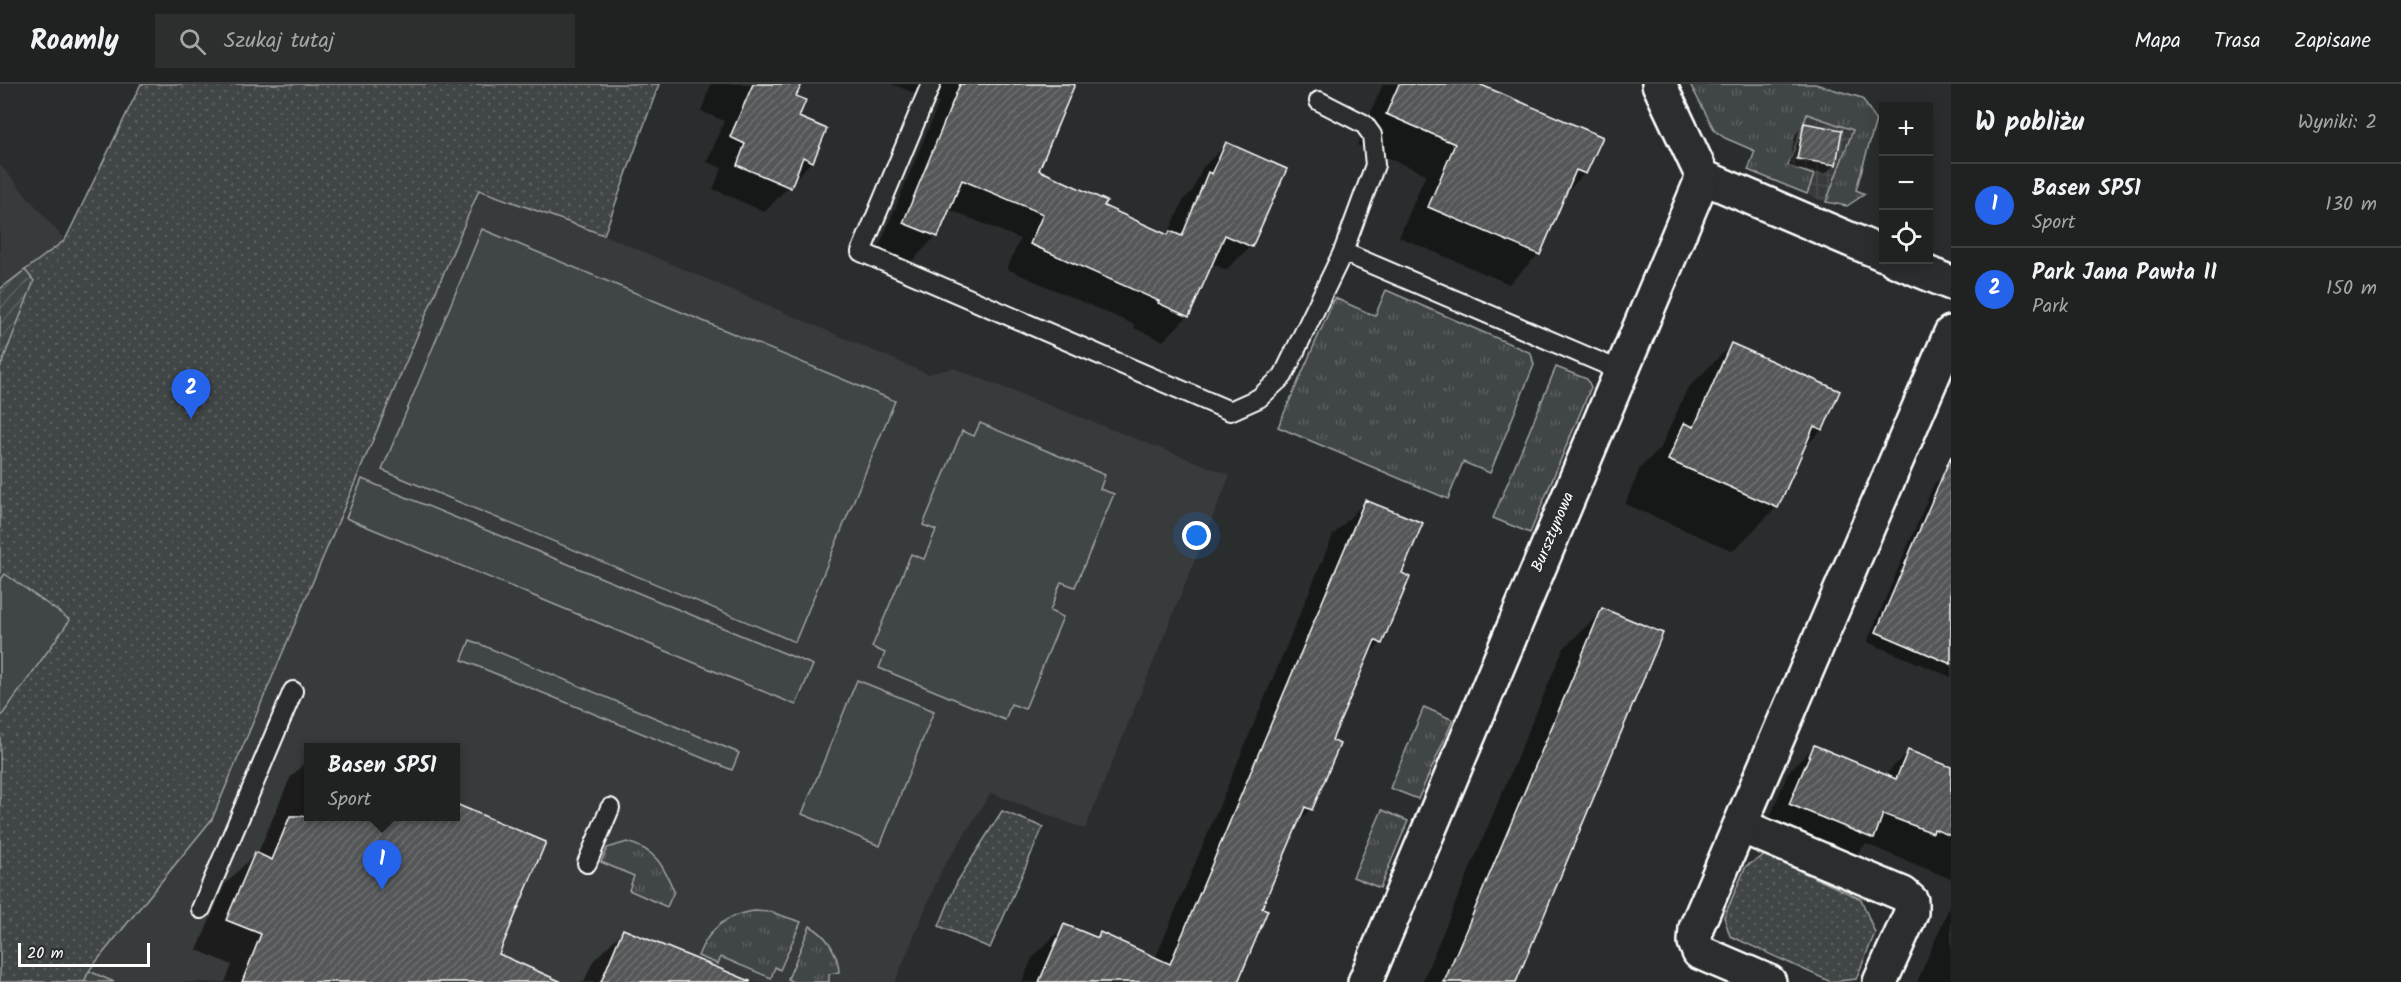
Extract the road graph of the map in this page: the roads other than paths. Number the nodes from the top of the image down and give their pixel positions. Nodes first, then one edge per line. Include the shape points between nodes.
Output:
1 (931, 84) edge
2 (1659, 84) edge
3 (1319, 101) dead end
4 (1703, 177) junction
5 (1343, 252) junction
6 (1879, 253) edge
7 (1905, 264) edge
8 (1951, 283) edge
9 (1951, 333) edge
10 (1621, 371) junction
11 (293, 691) dead end
12 (610, 808) dead end
13 (1741, 826) junction
14 (587, 863) dead end
15 (201, 909) dead end
16 (1365, 982) edge
17 (1769, 982) edge
18 (1880, 982) edge

1 - 5 lane via 861,252 1230,411 1259,398 1283,376
2 - 4 street
3 - 5 lane via 1364,124 1372,135 1375,165
4 - 6 street
4 - 10 street, Bursztynowa
5 - 10 lane
7 - 8 street
9 - 13 street
10 - 16 street, Bursztynowa
11 - 15 lane
12 - 14 lane
13 - 17 street via 1696,928 1695,942 1699,952
13 - 18 street via 1903,894 1911,901 1911,913

